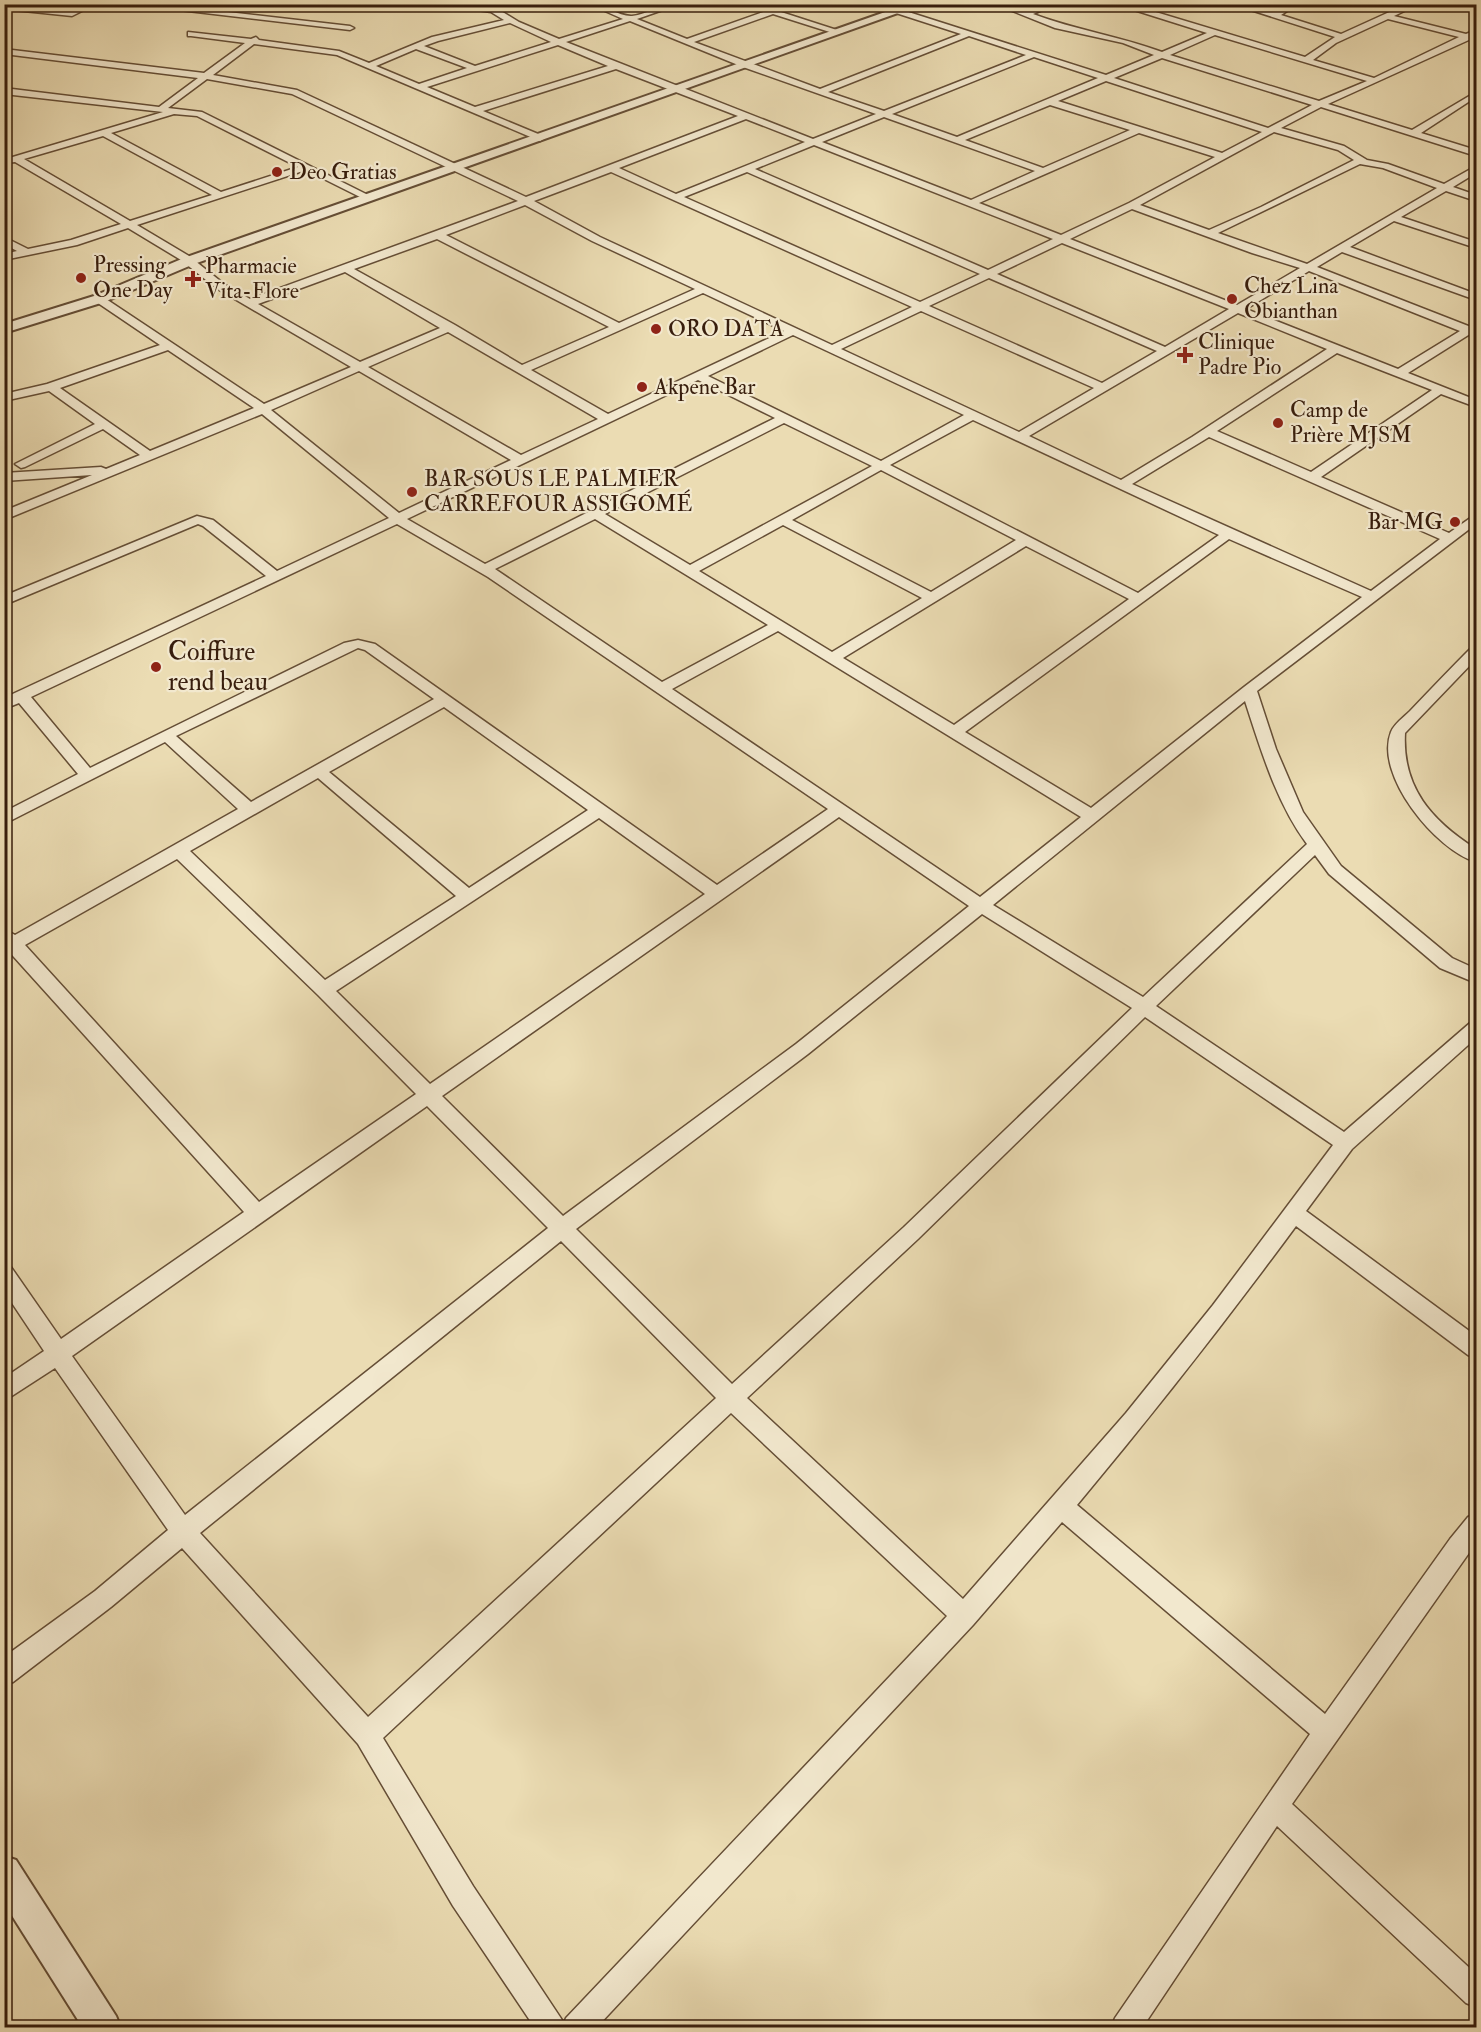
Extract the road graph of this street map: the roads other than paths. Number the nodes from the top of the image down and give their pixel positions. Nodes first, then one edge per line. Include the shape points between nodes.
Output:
1 (92, 4) edge
2 (132, 4) edge
3 (440, 4) edge
4 (593, 4) edge
5 (676, 4) edge
6 (795, 4) edge
7 (919, 4) edge
8 (999, 4) edge
9 (1052, 4) edge
10 (1119, 4) edge
11 (1163, 4) edge
12 (1236, 4) edge
13 (1294, 4) edge
14 (1415, 4) edge
15 (6, 6) edge
16 (490, 7) edge
17 (899, 11) junction
18 (774, 12) junction
19 (1144, 12) junction
20 (1028, 13) junction
21 (1277, 14) junction
22 (1388, 17) junction
23 (628, 20) junction
24 (280, 21) junction
25 (510, 21) junction
26 (271, 28) dead end
27 (351, 28) dead end
28 (839, 32) junction
29 (971, 33) junction
30 (191, 34) dead end
31 (262, 34) dead end
32 (1212, 34) junction
33 (1472, 35) edge
34 (1342, 37) junction
35 (253, 41) junction
36 (685, 42) junction
37 (561, 43) junction
38 (415, 46) junction
39 (4, 51) edge
40 (1035, 54) junction
41 (1160, 54) junction
42 (1306, 61) junction
43 (370, 65) junction
44 (746, 65) junction
45 (616, 66) junction
46 (476, 69) junction
47 (206, 76) junction
48 (1106, 78) junction
49 (1375, 81) junction
50 (421, 86) junction
51 (679, 89) junction
52 (4, 91) edge
53 (822, 91) junction
54 (1476, 94) edge
55 (1051, 102) junction
56 (1322, 104) junction
57 (1456, 105) junction
58 (1466, 108) dead end
59 (161, 109) junction
60 (476, 110) junction
61 (177, 111) junction
62 (885, 114) junction
63 (746, 116) junction
64 (1270, 130) junction
65 (1136, 131) junction
66 (104, 133) junction
67 (1414, 133) junction
68 (540, 138) junction
69 (957, 140) junction
70 (815, 141) junction
71 (1476, 153) edge
72 (1221, 156) junction
73 (17, 159) junction
74 (1364, 161) junction
75 (4, 162) edge
76 (307, 167) junction
77 (455, 167) junction
78 (612, 169) junction
79 (747, 169) junction
80 (1476, 169) edge
81 (1043, 171) junction
82 (1444, 188) junction
83 (222, 196) junction
84 (676, 197) junction
85 (369, 198) junction
86 (1476, 198) edge
87 (526, 201) junction
88 (971, 203) junction
89 (1132, 205) junction
90 (1393, 218) junction
91 (128, 225) junction
92 (1210, 233) junction
93 (438, 235) junction
94 (1059, 238) junction
95 (4, 240) edge
96 (1476, 245) edge
97 (1342, 248) junction
98 (27, 253) junction
99 (4, 257) edge
100 (189, 261) junction
101 (345, 268) junction
102 (1310, 268) junction
103 (989, 273) junction
104 (704, 289) junction
105 (1476, 297) edge
106 (99, 299) junction
107 (250, 303) junction
108 (918, 306) junction
109 (1239, 308) junction
110 (451, 327) junction
111 (620, 328) junction
112 (4, 329) edge
113 (793, 331) junction
114 (1473, 332) edge
115 (169, 346) junction
116 (1336, 348) junction
117 (832, 349) junction
118 (1166, 351) junction
119 (357, 367) junction
120 (524, 369) junction
121 (1399, 373) junction
122 (699, 376) junction
123 (51, 387) junction
124 (1103, 388) junction
125 (1440, 390) junction
126 (4, 398) edge
127 (1476, 404) edge
128 (263, 409) junction
129 (973, 415) junction
130 (784, 418) junction
131 (607, 419) junction
132 (104, 424) junction
133 (1209, 432) junction
134 (1022, 436) junction
135 (149, 456) junction
136 (520, 460) junction
137 (21, 464) dead end
138 (882, 466) junction
139 (114, 471) junction
140 (4, 477) edge
141 (1313, 477) junction
142 (1123, 484) junction
143 (596, 514) junction
144 (4, 516) edge
145 (1476, 518) edge
146 (399, 520) junction
147 (783, 520) junction
148 (1228, 534) junction
149 (1450, 538) junction
150 (1024, 541) junction
151 (485, 569) junction
152 (690, 571) junction
153 (276, 577) junction
154 (931, 597) junction
155 (1373, 597) junction
156 (1137, 598) junction
157 (4, 601) edge
158 (778, 625) junction
159 (1476, 651) edge
160 (832, 658) junction
161 (661, 689) junction
162 (1249, 690) junction
163 (22, 696) junction
164 (444, 700) junction
165 (4, 704) edge
166 (954, 732) junction
167 (166, 735) junction
168 (320, 772) junction
169 (88, 775) junction
170 (840, 808) junction
171 (249, 810) junction
172 (599, 811) junction
173 (1092, 816) junction
174 (4, 819) edge
175 (1317, 844) junction
176 (178, 850) junction
177 (1476, 856) edge
178 (717, 894) junction
179 (468, 896) junction
180 (982, 906) junction
181 (9, 939) edge
182 (1476, 976) edge
183 (324, 990) junction
184 (1144, 1007) junction
185 (1476, 1028) edge
186 (428, 1096) junction
187 (1345, 1143) junction
188 (1294, 1212) junction
189 (258, 1214) junction
190 (561, 1229) junction
191 (4, 1273) edge
192 (1476, 1348) edge
193 (59, 1355) junction
194 (4, 1391) edge
195 (732, 1399) junction
196 (1061, 1506) junction
197 (1476, 1525) edge
198 (183, 1532) junction
199 (964, 1616) junction
200 (4, 1673) edge
201 (1327, 1732) junction
202 (367, 1735) junction
203 (1275, 1806) junction
204 (4, 1872) edge
205 (1476, 1993) edge
206 (104, 2028) edge
207 (552, 2028) edge
208 (576, 2028) edge
209 (1125, 2028) edge

1 - 15 street via 72,14
2 - 24 street
3 - 16 street
4 - 23 street
5 - 23 street
6 - 18 street
7 - 17 street
8 - 20 street
9 - 20 street
10 - 19 street
11 - 19 street
12 - 21 street
13 - 21 street
14 - 22 street
16 - 25 street
17 - 28 street
17 - 29 street
18 - 28 street
18 - 36 street
19 - 32 street
20 - 41 street via 1058,26 1125,41
21 - 34 street
22 - 33 street
22 - 34 street
23 - 36 street
23 - 37 street
24 - 26 street
24 - 27 street
25 - 37 street
25 - 38 street
28 - 44 street
29 - 40 street
29 - 53 street
30 - 35 street
31 - 35 street
32 - 41 street
32 - 42 street
33 - 49 street
34 - 42 street
35 - 43 street via 328,50
35 - 47 street
36 - 44 street
37 - 45 street
37 - 46 street
38 - 43 street
38 - 46 street
39 - 47 street
40 - 48 street
40 - 62 street
41 - 48 street
41 - 56 street
42 - 49 street
43 - 50 street
44 - 51 street
44 - 53 street
45 - 51 street
45 - 60 street
46 - 50 street
47 - 59 street
47 - 77 street via 294,92
48 - 55 street
48 - 64 street
49 - 56 street
50 - 60 street
51 - 63 street
51 - 68 street
52 - 59 street
53 - 62 street
54 - 57 street
55 - 65 street
55 - 69 street
56 - 64 street
56 - 67 street
57 - 58 street
57 - 67 street
59 - 61 street
60 - 68 street
61 - 66 street
61 - 76 street via 199,114
62 - 69 street
62 - 70 street
63 - 70 street
63 - 78 street
64 - 72 street
64 - 74 street via 1341,148
65 - 72 street
65 - 81 street
66 - 73 street
66 - 83 street
67 - 71 street
68 - 77 street
69 - 81 street
70 - 79 street
70 - 88 street
72 - 89 street
73 - 75 street
73 - 91 street
74 - 82 street
74 - 92 street via 1354,162
76 - 83 street
76 - 85 street
77 - 85 street
77 - 87 street
78 - 84 street
78 - 87 street
79 - 84 street
79 - 103 street
80 - 82 street
81 - 88 street
82 - 86 street
82 - 90 street
83 - 91 street
84 - 108 street
85 - 100 street
87 - 93 street
87 - 104 street via 596,239
88 - 94 street
89 - 92 street
89 - 94 street
90 - 96 street
90 - 97 street
91 - 98 street via 62,247
91 - 100 street
92 - 102 street
93 - 101 street
93 - 111 street
94 - 103 street
94 - 109 street
95 - 98 street
97 - 102 street
97 - 105 street
98 - 99 street
100 - 106 street
100 - 107 street via 207,278
101 - 107 street
101 - 110 street
102 - 109 street
102 - 114 street
103 - 108 street
103 - 118 street
104 - 111 street
104 - 113 street
106 - 112 street
106 - 115 street
107 - 119 street
108 - 117 street
108 - 124 street
109 - 116 street
109 - 118 street
110 - 119 street
110 - 120 street
111 - 120 street
113 - 117 street
113 - 122 street
114 - 121 street
115 - 123 street
115 - 128 street
116 - 121 street
116 - 133 street
117 - 129 street
118 - 124 street
119 - 128 street
119 - 136 street
120 - 131 street
121 - 125 street
122 - 130 street
122 - 131 street
123 - 126 street
123 - 132 street
124 - 134 street
125 - 127 street
125 - 141 street
128 - 135 street
128 - 146 street
129 - 134 street
129 - 138 street
130 - 138 street
130 - 143 street
131 - 136 street
132 - 135 street
132 - 137 street
133 - 141 street
133 - 142 street
134 - 142 street
135 - 139 street
136 - 146 street
138 - 147 street
138 - 150 street
139 - 140 street
139 - 144 street
141 - 149 street
142 - 148 street
143 - 151 street
143 - 152 street
145 - 149 street
146 - 151 street
146 - 153 street
147 - 152 street
147 - 154 street
148 - 155 street
148 - 156 street
149 - 155 street
150 - 154 street
150 - 156 street
151 - 161 street
152 - 158 street
153 - 157 street via 208,523 197,520
153 - 163 street
154 - 160 street
155 - 162 street
156 - 166 street
158 - 160 street
158 - 161 street
159 - 177 street via 1398,732 1395,746 1397,766 1423,813 1448,839
160 - 166 street
161 - 170 street
162 - 173 street
162 - 175 street via 1285,790
163 - 165 street
163 - 169 street
164 - 167 street via 370,647 358,644
164 - 168 street
164 - 172 street
166 - 173 street
167 - 169 street
167 - 171 street
168 - 171 street
168 - 179 street
169 - 174 street
170 - 178 street
170 - 180 street
171 - 176 street
172 - 178 street
172 - 179 street
173 - 180 street
175 - 182 street via 1335,870 1446,963
175 - 184 street
176 - 181 street
176 - 183 street
178 - 186 street
179 - 183 street
180 - 184 street
180 - 190 street via 802,1049
181 - 189 street
183 - 186 street
184 - 187 street
184 - 195 street via 911,1233
185 - 187 street
186 - 189 street
186 - 190 street
187 - 188 street
188 - 192 street
188 - 196 street via 1191,1348
189 - 193 street
190 - 195 street
190 - 198 street
191 - 193 street
193 - 194 street
193 - 198 street
195 - 199 street
195 - 202 street
196 - 199 street
196 - 201 street
197 - 201 street
198 - 200 street via 103,1599
198 - 202 street
199 - 208 street
201 - 203 street
202 - 207 street via 463,1896
203 - 205 street
203 - 209 street
204 - 206 street

